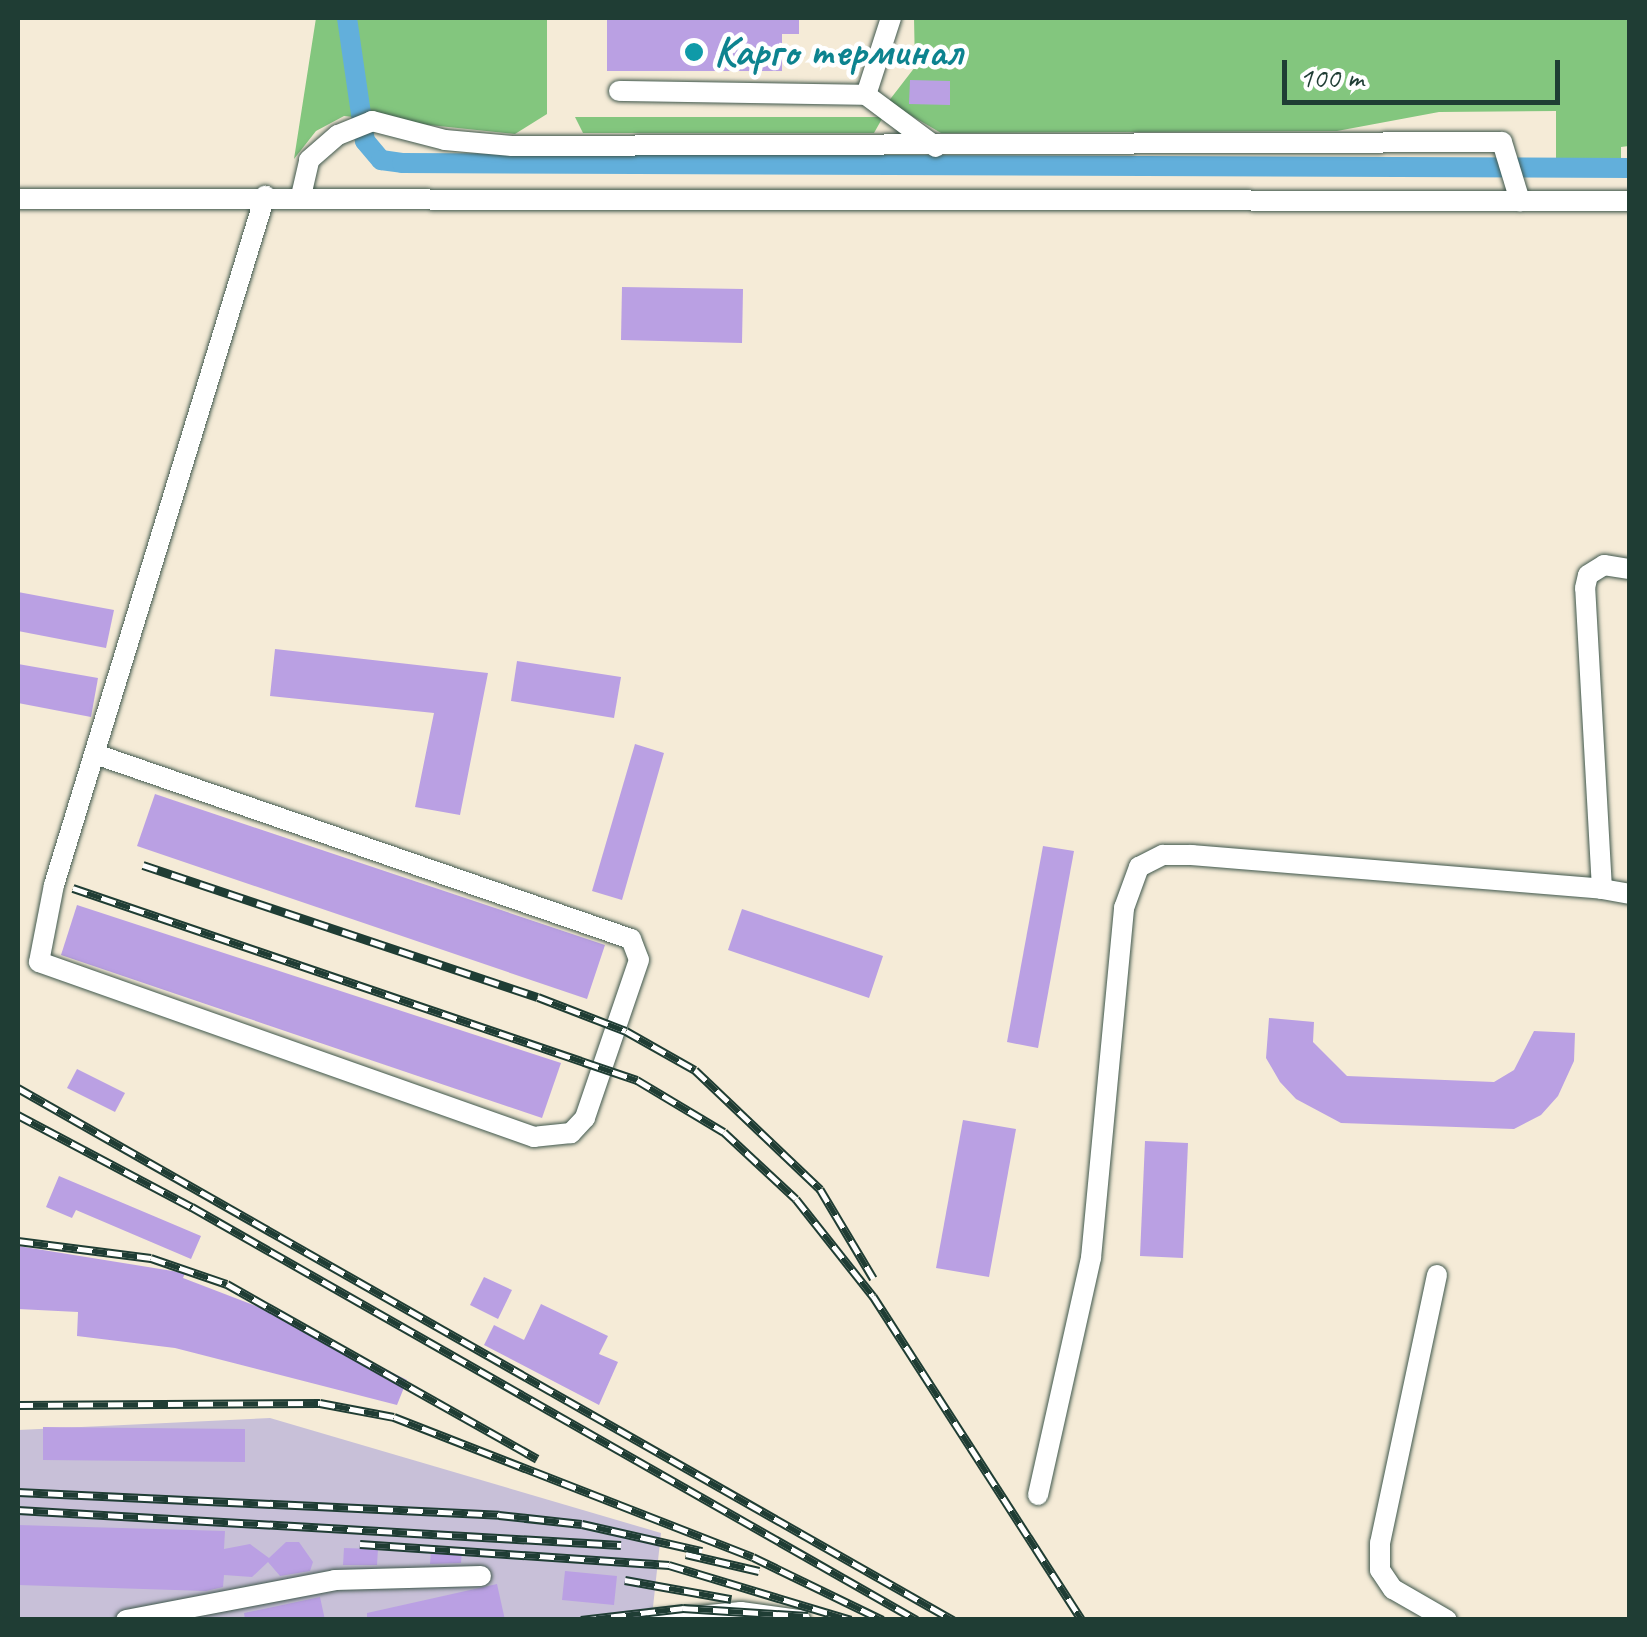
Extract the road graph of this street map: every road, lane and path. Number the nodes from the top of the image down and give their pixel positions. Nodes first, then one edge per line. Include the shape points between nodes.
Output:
1 (891, 18) edge
2 (619, 91) dead end
3 (866, 94) junction
4 (936, 146) junction
5 (265, 196) junction
6 (300, 196) junction
7 (18, 199) edge
8 (1520, 201) junction
9 (1630, 201) edge
10 (1630, 570) edge
11 (98, 754) junction
12 (1602, 889) junction
13 (1630, 894) edge
14 (1437, 1275) dead end
15 (1038, 1495) dead end
16 (481, 1576) dead end
17 (126, 1620) edge
18 (656, 1620) edge
19 (800, 1620) edge
20 (1447, 1620) edge

1 - 3 street
2 - 3 street
3 - 4 street
4 - 6 street via 512,146 445,140 372,121 338,134 308,160
4 - 8 street via 1502,142
5 - 6 street
5 - 7 street
5 - 11 street
6 - 8 street
8 - 9 street
10 - 12 street via 1604,565 1588,575 1585,588
11 - 11 street via 36,950 45,968 534,1137 572,1133 585,1118 640,960 631,939
12 - 13 street
12 - 15 street via 1192,855 1163,855 1139,868 1124,908 1091,1258
14 - 20 street via 1380,1543 1380,1570 1393,1589
16 - 17 street via 336,1580
18 - 19 street via 741,1612

